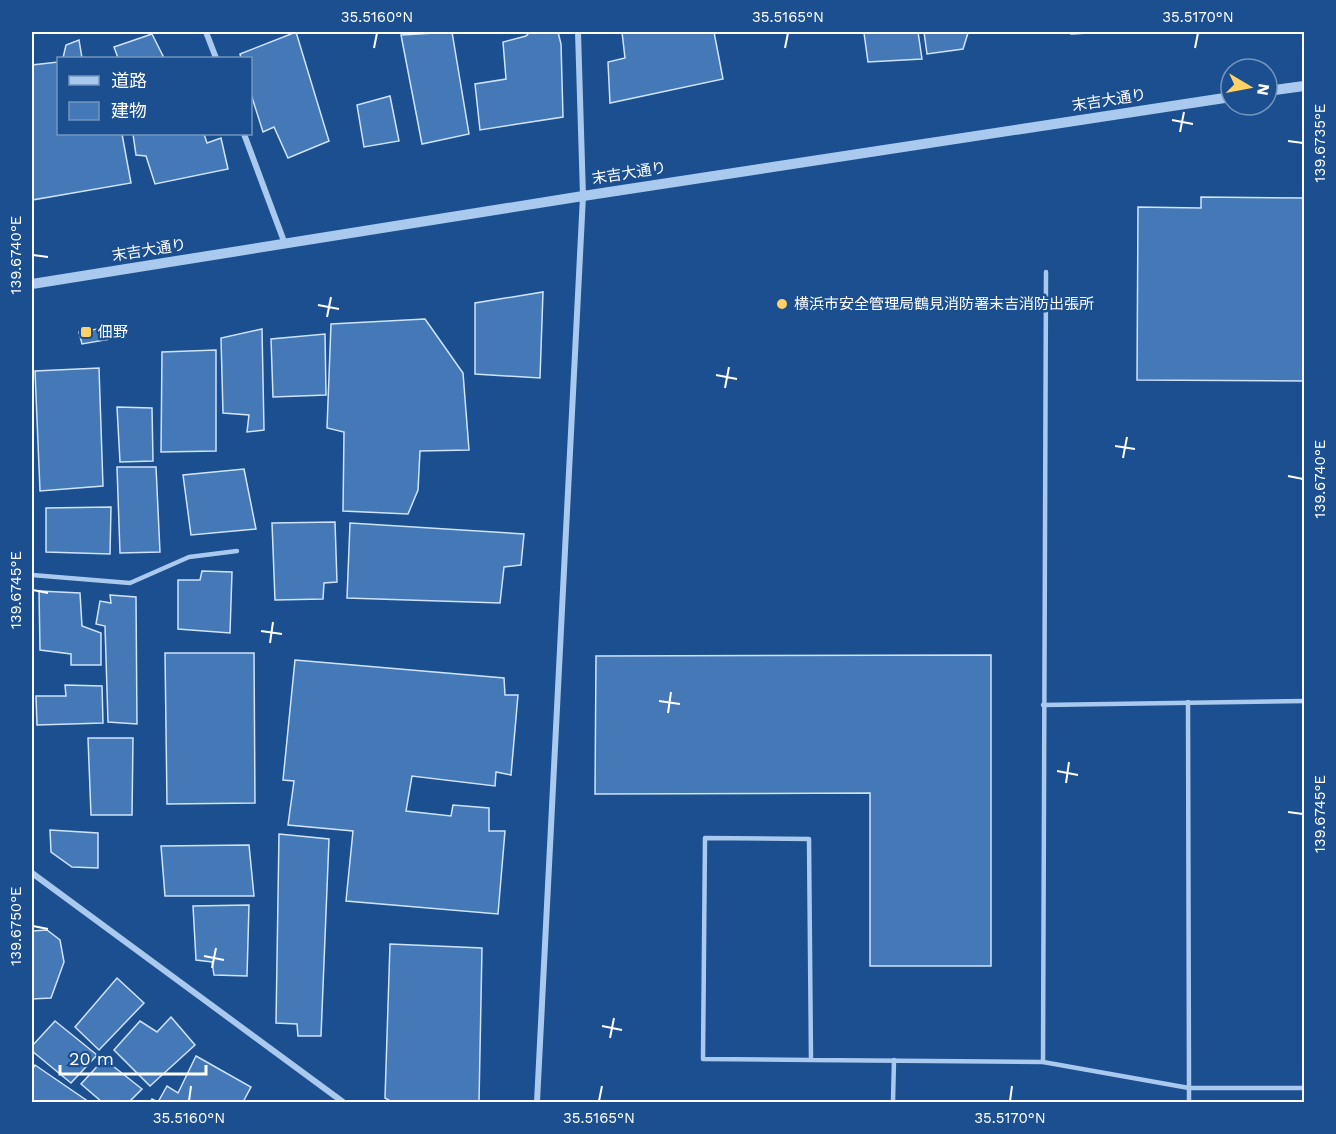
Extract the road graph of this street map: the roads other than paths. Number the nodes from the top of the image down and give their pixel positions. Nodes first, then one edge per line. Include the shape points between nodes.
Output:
1 (206, 32) edge
2 (578, 32) edge
3 (216, 57) edge
4 (1305, 86) edge
5 (1279, 90) edge
6 (1219, 99) edge
7 (244, 135) edge
8 (583, 195) junction
9 (286, 244) junction
10 (1046, 272) dead end
11 (32, 284) edge
12 (237, 551) dead end
13 (32, 575) edge
14 (1305, 701) edge
15 (1188, 702) junction
16 (1043, 705) junction
17 (32, 873) edge
18 (811, 1060) junction
19 (894, 1060) junction
20 (1043, 1062) junction
21 (1189, 1088) junction
22 (1305, 1088) edge
23 (343, 1102) edge
24 (537, 1102) edge
25 (894, 1102) edge
26 (1189, 1102) edge

1 - 3 street
2 - 8 street
4 - 5 street
6 - 8 street, 末吉大通り
7 - 9 street
8 - 9 street, 末吉大通り
8 - 24 street
9 - 11 street, 末吉大通り
10 - 16 lane
12 - 13 lane via 189,557 130,583
14 - 15 lane
15 - 16 lane
15 - 21 lane
16 - 20 lane
17 - 23 street
18 - 18 lane via 809,839 705,838 703,1059
18 - 19 lane
19 - 20 lane
19 - 25 lane
20 - 21 lane
21 - 22 lane
21 - 26 lane

